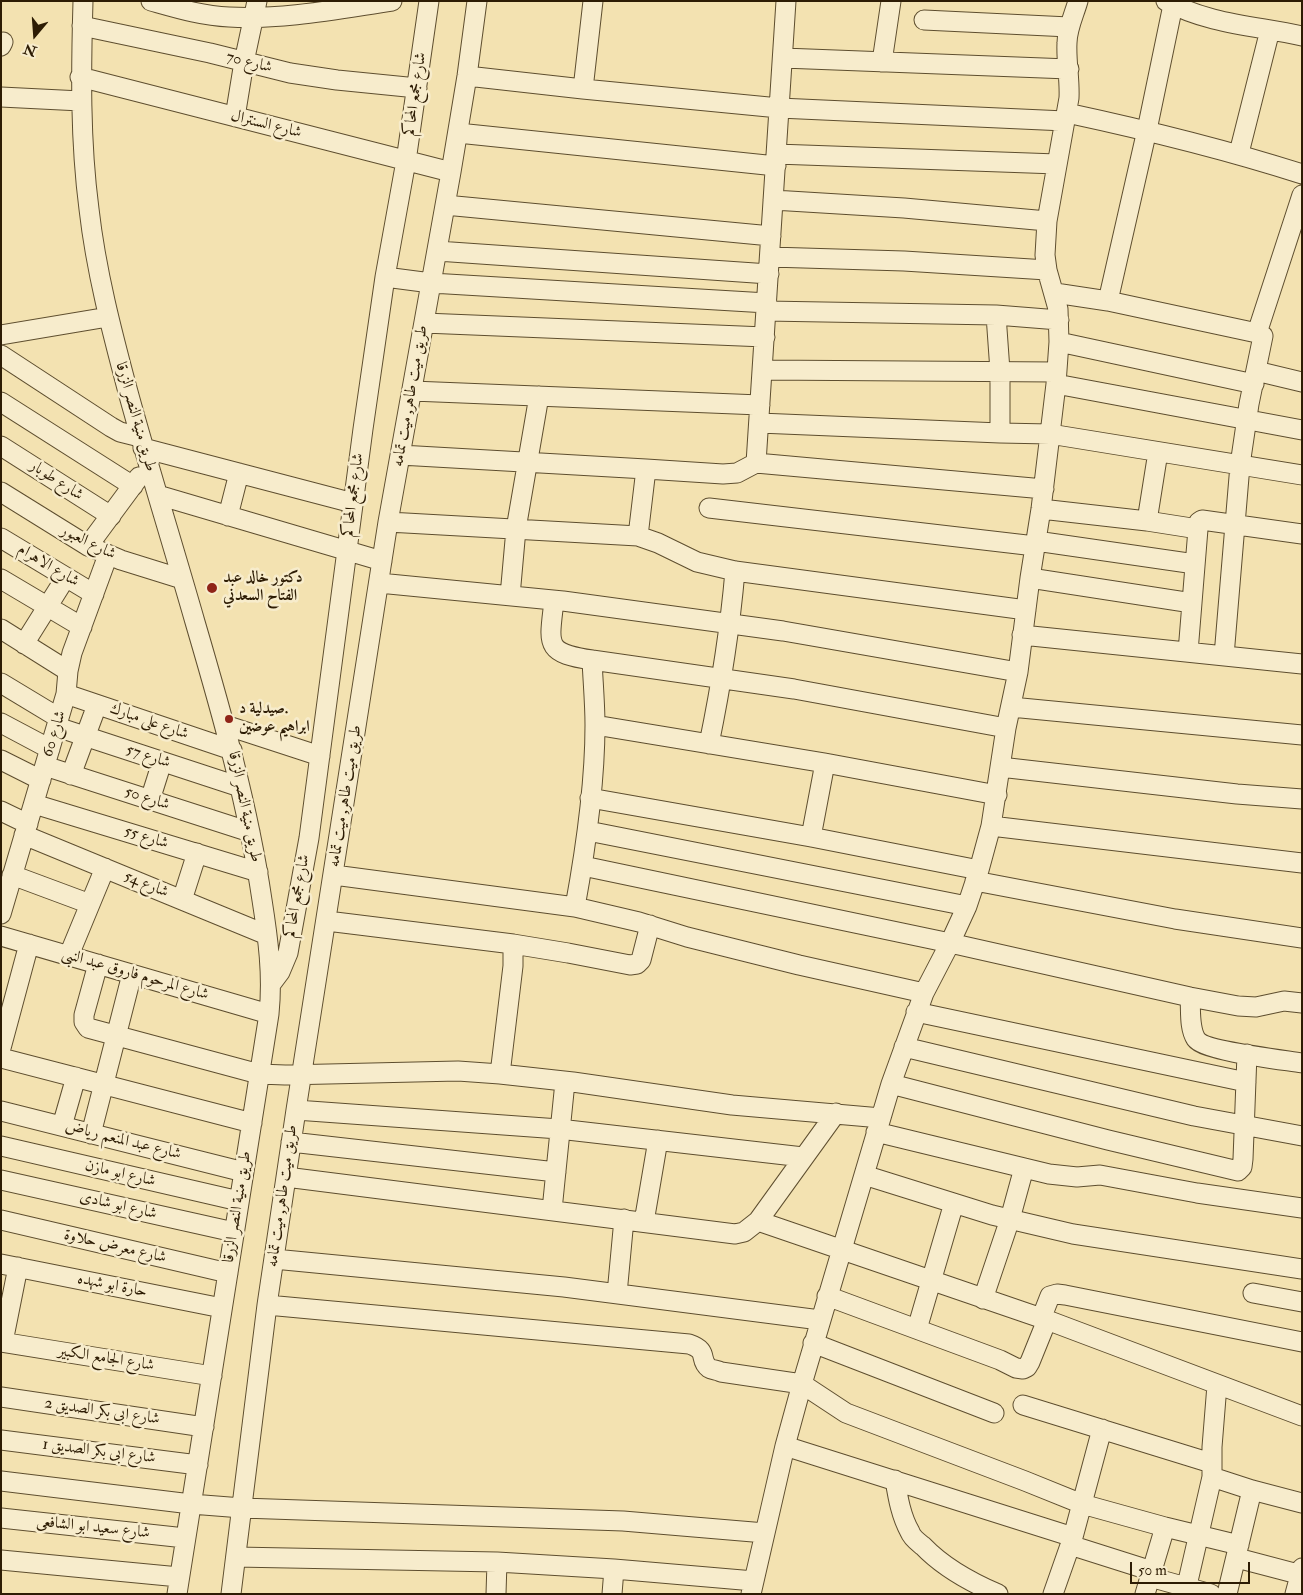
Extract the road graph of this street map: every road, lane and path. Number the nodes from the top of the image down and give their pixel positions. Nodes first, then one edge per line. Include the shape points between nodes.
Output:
1 (83, 1) edge
2 (150, 1) edge
3 (392, 1) edge
4 (429, 1) edge
5 (477, 1) edge
6 (593, 1) edge
7 (786, 1) edge
8 (891, 1) edge
9 (1078, 1) edge
10 (1169, 3) edge
11 (255, 10) edge
12 (924, 20) dead end
13 (82, 26) junction
14 (1069, 27) junction
15 (1270, 30) junction
16 (1302, 36) edge
17 (782, 58) junction
18 (244, 62) junction
19 (882, 62) junction
20 (1069, 68) junction
21 (467, 76) junction
22 (80, 77) junction
23 (417, 88) junction
24 (583, 90) junction
25 (1, 97) edge
26 (81, 101) junction
27 (779, 108) junction
28 (235, 117) junction
29 (1066, 117) junction
30 (1147, 130) junction
31 (458, 133) junction
32 (1239, 153) junction
33 (776, 160) junction
34 (406, 161) junction
35 (1057, 164) junction
36 (451, 172) junction
37 (1302, 174) edge
38 (1302, 195) edge
39 (773, 200) junction
40 (445, 206) junction
41 (1047, 221) junction
42 (771, 236) junction
43 (437, 250) junction
44 (769, 265) junction
45 (1047, 270) junction
46 (385, 277) junction
47 (431, 283) junction
48 (1055, 293) junction
49 (1108, 301) junction
50 (766, 307) junction
51 (996, 315) junction
52 (108, 317) junction
53 (1058, 320) junction
54 (424, 323) junction
55 (1257, 333) junction
56 (1, 335) edge
57 (764, 337) junction
58 (1059, 342) junction
59 (1, 355) edge
60 (762, 370) junction
61 (1000, 371) junction
62 (1056, 378) junction
63 (1255, 378) junction
64 (1302, 382) edge
65 (412, 391) junction
66 (539, 396) junction
67 (1, 402) edge
68 (759, 414) junction
69 (1247, 420) junction
70 (1302, 430) edge
71 (1000, 434) junction
72 (1050, 434) junction
73 (1, 446) edge
74 (144, 450) junction
75 (1158, 452) junction
76 (400, 455) junction
77 (528, 463) junction
78 (756, 463) junction
79 (1240, 465) junction
80 (646, 469) junction
81 (239, 473) junction
82 (1302, 475) edge
83 (133, 486) junction
84 (1044, 488) junction
85 (1, 492) edge
86 (158, 496) junction
87 (353, 503) junction
88 (709, 508) dead end
89 (1041, 509) junction
90 (111, 516) junction
91 (228, 516) junction
92 (1147, 521) junction
93 (388, 522) junction
94 (1235, 523) junction
95 (516, 529) junction
96 (1198, 529) junction
97 (1302, 534) edge
98 (638, 536) junction
99 (1, 538) edge
100 (1036, 543) junction
101 (88, 546) junction
102 (347, 551) junction
103 (108, 555) junction
104 (382, 561) junction
105 (1195, 564) junction
106 (735, 571) junction
107 (66, 577) junction
108 (1030, 578) junction
109 (1, 579) edge
110 (182, 579) junction
111 (379, 583) junction
112 (94, 594) junction
113 (510, 596) junction
114 (554, 601) junction
115 (1192, 603) junction
116 (47, 607) junction
117 (1026, 610) junction
118 (730, 624) junction
119 (82, 628) junction
120 (1, 629) edge
121 (1022, 635) junction
122 (24, 644) junction
123 (1188, 652) junction
124 (1224, 656) junction
125 (592, 660) junction
126 (1302, 664) edge
127 (68, 671) junction
128 (1018, 672) junction
129 (722, 679) junction
130 (1, 683) edge
131 (66, 694) junction
132 (97, 704) junction
133 (1011, 707) junction
134 (1, 723) edge
135 (58, 723) junction
136 (225, 725) junction
137 (595, 725) junction
138 (1006, 728) junction
139 (1302, 735) edge
140 (85, 736) junction
141 (709, 744) junction
142 (232, 750) junction
143 (320, 756) junction
144 (1, 760) edge
145 (162, 762) junction
146 (825, 763) junction
147 (45, 765) junction
148 (1000, 767) junction
149 (71, 775) junction
150 (240, 787) junction
151 (997, 795) junction
152 (590, 798) junction
153 (1302, 799) edge
154 (150, 800) junction
155 (34, 804) junction
156 (1, 812) edge
157 (991, 826) junction
158 (26, 830) junction
159 (588, 831) junction
160 (250, 832) junction
161 (810, 837) junction
162 (197, 853) junction
163 (1302, 863) edge
164 (583, 866) junction
165 (105, 868) junction
166 (258, 872) junction
167 (8, 875) edge
168 (334, 875) junction
169 (977, 875) junction
170 (182, 900) junction
171 (90, 904) junction
172 (967, 906) junction
173 (575, 907) junction
174 (1, 914) edge
175 (327, 921) junction
176 (650, 925) junction
177 (267, 935) junction
178 (1, 936) edge
179 (1302, 938) edge
180 (950, 943) junction
181 (29, 944) junction
182 (513, 944) junction
183 (69, 955) junction
184 (98, 964) junction
185 (132, 974) junction
186 (272, 984) junction
187 (924, 993) junction
188 (1190, 997) junction
189 (1302, 1003) edge
190 (916, 1012) junction
191 (269, 1014) junction
192 (116, 1036) junction
193 (904, 1047) junction
194 (1, 1048) edge
195 (1247, 1054) junction
196 (1, 1058) edge
197 (1302, 1063) edge
198 (259, 1074) junction
199 (302, 1074) junction
200 (500, 1074) junction
201 (76, 1077) junction
202 (564, 1082) junction
203 (1246, 1082) junction
204 (891, 1084) junction
205 (104, 1085) junction
206 (296, 1110) junction
207 (1, 1111) edge
208 (836, 1113) junction
209 (252, 1123) junction
210 (879, 1125) junction
211 (62, 1126) junction
212 (1245, 1126) junction
213 (559, 1129) junction
214 (91, 1134) junction
215 (1302, 1136) edge
216 (658, 1140) junction
217 (291, 1142) junction
218 (1, 1146) edge
219 (803, 1157) junction
220 (1024, 1168) junction
221 (244, 1172) junction
222 (556, 1172) junction
223 (864, 1175) junction
224 (286, 1177) junction
225 (1, 1180) edge
226 (239, 1201) junction
227 (954, 1203) junction
228 (1302, 1208) edge
229 (552, 1210) junction
230 (624, 1219) junction
231 (1010, 1219) junction
232 (1, 1220) edge
233 (758, 1221) junction
234 (644, 1222) junction
235 (234, 1232) junction
236 (841, 1249) junction
237 (274, 1259) junction
238 (10, 1266) edge
239 (1302, 1269) edge
240 (228, 1273) junction
241 (930, 1281) junction
242 (1253, 1293) dead end
243 (617, 1294) junction
244 (827, 1296) junction
245 (983, 1299) junction
246 (1302, 1302) edge
247 (6, 1304) edge
248 (267, 1305) junction
249 (222, 1308) junction
250 (820, 1320) junction
251 (1044, 1320) junction
252 (917, 1329) junction
253 (2, 1342) edge
254 (1302, 1342) edge
255 (813, 1343) junction
256 (212, 1376) junction
257 (802, 1384) junction
258 (1217, 1385) junction
259 (1, 1397) edge
260 (1023, 1405) dead end
261 (994, 1413) dead end
262 (1302, 1416) edge
263 (204, 1427) junction
264 (1102, 1429) junction
265 (1, 1440) edge
266 (786, 1446) junction
267 (198, 1464) junction
268 (1211, 1470) junction
269 (895, 1480) junction
270 (1, 1481) edge
271 (1252, 1490) junction
272 (1302, 1503) edge
273 (196, 1504) junction
274 (1082, 1504) junction
275 (237, 1508) junction
276 (1, 1518) edge
277 (1164, 1527) junction
278 (765, 1533) junction
279 (1198, 1535) junction
280 (185, 1538) junction
281 (1072, 1541) junction
282 (1238, 1551) junction
283 (236, 1557) junction
284 (1, 1560) edge
285 (497, 1562) junction
286 (614, 1569) junction
287 (1301, 1572) edge
288 (1149, 1580) edge
289 (178, 1586) edge
290 (974, 1589) edge
291 (753, 1590) edge
292 (1186, 1591) edge
293 (231, 1594) edge
294 (496, 1594) edge
295 (612, 1594) edge
296 (998, 1594) edge
297 (1053, 1594) edge
298 (1211, 1594) edge
299 (1228, 1594) edge
300 (1295, 1594) edge

1 - 13 street, طريق منية النصر الزرقا
2 - 11 street via 227,17
3 - 11 street via 282,16
4 - 23 street, شارع مجمع المحاكم
5 - 21 street, طريق ميت طاهر, ميت تمامه
6 - 24 street
7 - 17 street
8 - 19 street
9 - 14 street
10 - 15 street via 1206,18
10 - 30 street
11 - 18 street
12 - 14 street
13 - 18 street, شارع 70
13 - 22 street, طريق منية النصر الزرقا
14 - 20 street
15 - 16 street
15 - 32 street
17 - 19 street
17 - 27 street
18 - 23 street, شارع 70 via 313,77
18 - 28 street
19 - 20 street
20 - 29 street
21 - 24 street
21 - 31 street, طريق ميت طاهر, ميت تمامه
22 - 26 street, طريق منية النصر الزرقا
22 - 28 street, شارع السنترال
23 - 34 street, شارع مجمع المحاكم
24 - 27 street
25 - 26 street
26 - 52 street, طريق منية النصر الزرقا via 89,210
27 - 29 street
27 - 33 street
28 - 34 street, شارع السنترال
29 - 30 street
29 - 35 street
30 - 32 street
30 - 49 street
31 - 33 street
31 - 36 street, طريق ميت طاهر, ميت تمامه
32 - 37 street
33 - 35 street
33 - 39 street
34 - 36 street, شارع السنترال
34 - 46 street, شارع مجمع المحاكم
35 - 41 street
36 - 40 street, طريق ميت طاهر, ميت تمامه
38 - 55 street
39 - 41 street
39 - 42 street
40 - 42 street
40 - 43 street, طريق ميت طاهر, ميت تمامه
41 - 45 street
42 - 44 street
43 - 44 street
43 - 47 street, طريق ميت طاهر, ميت تمامه
44 - 45 street via 904,261
44 - 50 street
45 - 48 street
46 - 47 street
46 - 87 street, شارع مجمع المحاكم
47 - 50 street
47 - 54 street, طريق ميت طاهر, ميت تمامه
48 - 49 street
48 - 53 street
49 - 55 street
50 - 51 street
50 - 57 street
51 - 53 street
51 - 61 street
52 - 56 street
52 - 74 street, طريق منية النصر الزرقا
53 - 58 street
54 - 57 street
54 - 65 street, طريق ميت طاهر, ميت تمامه
55 - 63 street via 1263,336
57 - 60 street
58 - 62 street
58 - 63 street
59 - 74 street
60 - 61 street
60 - 68 street
61 - 62 street
61 - 71 street
62 - 69 street
62 - 72 street
63 - 64 street
63 - 69 street
65 - 66 street
65 - 76 street, طريق ميت طاهر, ميت تمامه
66 - 68 street
66 - 77 street
67 - 83 street
68 - 71 street
68 - 78 street
69 - 70 street
69 - 79 street
71 - 72 street
72 - 75 street
72 - 84 street
73 - 90 street, شارع طوبار
74 - 81 street
74 - 83 street
74 - 86 street, طريق منية النصر الزرقا
75 - 79 street
75 - 92 street
76 - 77 street
76 - 93 street, طريق ميت طاهر, ميت تمامه
77 - 80 street
77 - 95 street
78 - 80 street via 738,473 723,474
78 - 84 street
79 - 82 street
79 - 94 street
80 - 98 street
81 - 87 street
81 - 91 street
83 - 90 street
84 - 89 street
85 - 101 street, شارع العبور
86 - 91 street
86 - 110 street, طريق منية النصر الزرقا
87 - 102 street, شارع مجمع المحاكم
88 - 100 street
89 - 92 street
89 - 100 street
90 - 101 street
91 - 102 street
92 - 96 street
93 - 95 street
93 - 104 street, طريق ميت طاهر, ميت تمامه
94 - 96 street via 1202,520
94 - 97 street
94 - 124 street
95 - 98 street
95 - 113 street
96 - 105 street
98 - 106 street via 698,562
99 - 107 street, شارع الاهرام
100 - 105 street
100 - 108 street
101 - 103 street, شارع العبور
102 - 104 street
102 - 143 street, شارع مجمع المحاكم
103 - 110 street, شارع العبور
103 - 112 street, شارع 60
104 - 111 street, طريق ميت طاهر, ميت تمامه
105 - 115 street
106 - 117 street
106 - 118 street
107 - 112 street, شارع الاهرام
107 - 116 street
108 - 115 street
108 - 117 street
109 - 116 street
110 - 136 street, طريق منية النصر الزرقا
111 - 113 street
111 - 168 street, طريق ميت طاهر, ميت تمامه
112 - 119 street, شارع 60
113 - 114 street
114 - 118 street
114 - 125 street via 550,635 554,647 563,654
115 - 123 street
116 - 119 street
116 - 122 street
117 - 121 street
118 - 128 street
118 - 129 street
119 - 127 street, شارع 60
120 - 122 street
121 - 123 street
121 - 128 street
122 - 127 street
123 - 124 street
124 - 126 street
125 - 129 street
125 - 137 street
127 - 131 street, شارع 60
128 - 133 street
129 - 138 street
129 - 141 street
130 - 135 street, شارع 57
131 - 132 street, شارع على مبارك
131 - 135 street, شارع 60
132 - 140 street
132 - 142 street, شارع على مبارك
133 - 138 street
133 - 139 street
134 - 147 street
135 - 140 street, شارع 57
135 - 147 street, شارع 60
136 - 142 street, طريق منية النصر الزرقا
136 - 143 street
137 - 141 street
137 - 152 street
138 - 148 street
140 - 145 street, شارع 57
140 - 149 street
141 - 146 street
142 - 150 street, طريق منية النصر الزرقا
143 - 186 street, شارع مجمع المحاكم via 288,953
144 - 147 street
145 - 150 street, شارع 57
145 - 154 street
146 - 151 street
146 - 161 street
147 - 149 street, شارع 50
147 - 155 street, شارع 60
148 - 151 street
148 - 153 street
149 - 154 street, شارع 50
150 - 160 street, طريق منية النصر الزرقا
151 - 157 street
152 - 159 street
152 - 161 street
154 - 160 street, شارع 50
155 - 158 street, شارع 60
155 - 162 street, شارع 55
156 - 158 street, شارع 54
157 - 163 street
157 - 169 street
158 - 165 street, شارع 54
158 - 167 street, شارع 60
159 - 164 street
159 - 172 street
160 - 166 street, طريق منية النصر الزرقا
161 - 169 street
162 - 166 street, شارع 55
162 - 170 street
164 - 173 street
164 - 180 street
165 - 170 street, شارع 54
165 - 171 street
166 - 177 street, طريق منية النصر الزرقا
167 - 171 street
167 - 174 street, شارع 60
168 - 173 street
168 - 175 street, طريق ميت طاهر, ميت تمامه
169 - 172 street
169 - 179 street via 1175,919
170 - 177 street, شارع 54
171 - 183 street
172 - 180 street
173 - 176 street
175 - 182 street
175 - 199 street, طريق ميت طاهر, ميت تمامه
176 - 182 street via 641,960 630,965
176 - 187 street via 799,965
177 - 186 street, طريق منية النصر الزرقا
178 - 181 street, شارع المرحوم فاروق عبد النبى
180 - 187 street
180 - 188 street
181 - 183 street, شارع المرحوم فاروق عبد النبى
181 - 194 street
182 - 200 street
183 - 184 street, شارع المرحوم فاروق عبد النبى
184 - 185 street, شارع المرحوم فاروق عبد النبى
184 - 192 street via 84,1022 92,1030
185 - 191 street, شارع المرحوم فاروق عبد النبى
185 - 192 street
186 - 191 street, طريق منية النصر الزرقا
187 - 190 street
188 - 189 street via 1256,1007 1284,1001
188 - 195 street via 1192,1031 1198,1042
190 - 193 street
190 - 203 street
191 - 198 street, طريق منية النصر الزرقا
192 - 198 street
192 - 205 street
193 - 204 street
193 - 212 street
195 - 197 street
195 - 203 street
196 - 201 street
198 - 199 street
198 - 209 street, طريق منية النصر الزرقا
199 - 200 street via 458,1071
199 - 206 street, طريق ميت طاهر, ميت تمامه
200 - 202 street
201 - 205 street
201 - 211 street
202 - 208 street via 732,1105
202 - 213 street
203 - 212 street
204 - 210 street
204 - 212 street via 1238,1171 1242,1167
205 - 209 street
205 - 214 street
206 - 213 street
206 - 217 street, طريق ميت طاهر, ميت تمامه
207 - 211 street, شارع عبد المنعم رياض
208 - 210 street
208 - 219 street
209 - 221 street, طريق منية النصر الزرقا
210 - 220 street
210 - 223 street
211 - 214 street, شارع عبد المنعم رياض
212 - 215 street
213 - 216 street
213 - 222 street
214 - 221 street, شارع عبد المنعم رياض
216 - 219 street
216 - 234 street
217 - 222 street
217 - 224 street, طريق ميت طاهر, ميت تمامه
218 - 226 street, شارع ابو مازن
219 - 233 street
220 - 228 street via 1077,1177 1100,1175
220 - 231 street
221 - 226 street, طريق منية النصر الزرقا
222 - 229 street
223 - 227 street
223 - 236 street
224 - 229 street
224 - 237 street, طريق ميت طاهر, ميت تمامه
225 - 235 street, شارع ابو شادى
226 - 235 street, طريق منية النصر الزرقا
227 - 231 street
227 - 241 street
229 - 230 street
230 - 234 street
230 - 243 street
231 - 239 street via 1073,1234
231 - 245 street
232 - 240 street, شارع معرض حلاوة
233 - 234 street via 744,1232 735,1234
233 - 236 street
235 - 240 street, طريق منية النصر الزرقا
236 - 241 street
236 - 244 street
237 - 243 street
237 - 248 street, طريق ميت طاهر, ميت تمامه
238 - 247 street
238 - 249 street, حارة ابو شهده
240 - 249 street, طريق منية النصر الزرقا
241 - 245 street
241 - 252 street
242 - 246 street
243 - 250 street
244 - 250 street
244 - 252 street
245 - 251 street
247 - 253 street
248 - 257 street via 689,1344 702,1351 709,1368 720,1372
248 - 275 street, طريق ميت طاهر, ميت تمامه
249 - 256 street, طريق منية النصر الزرقا
250 - 255 street
251 - 252 street via 1030,1362 1023,1369
251 - 254 street via 1050,1296 1065,1295
251 - 258 street
253 - 256 street, شارع الجامع الكبير
255 - 257 street
255 - 261 street
256 - 263 street, طريق منية النصر الزرقا
257 - 266 street
257 - 274 street via 846,1413
258 - 262 street
258 - 268 street
259 - 263 street, شارع ابى بكر الصديق 2
260 - 264 street
263 - 267 street, طريق منية النصر الزرقا
264 - 268 street
264 - 274 street
265 - 267 street, شارع ابى بكر الصديق 1
266 - 269 street
266 - 278 street
267 - 273 street, طريق منية النصر الزرقا
268 - 271 street
268 - 279 street
269 - 281 street
269 - 290 street via 900,1512 910,1534 935,1559
270 - 273 street
271 - 272 street
271 - 282 street
273 - 275 street
273 - 280 street, طريق منية النصر الزرقا
274 - 277 street
274 - 281 street
275 - 278 street via 623,1521
275 - 283 street, طريق ميت طاهر, ميت تمامه
276 - 280 street, شارع سعيد ابو الشافعى
277 - 279 street
277 - 288 street
278 - 291 street
279 - 282 street
279 - 292 street
280 - 289 street, طريق منية النصر الزرقا
281 - 288 street
281 - 297 street
282 - 287 street
282 - 299 street
283 - 285 street
283 - 293 street, طريق ميت طاهر, ميت تمامه
284 - 289 street
285 - 286 street
285 - 294 street
286 - 291 street
286 - 295 street
287 - 300 street
288 - 292 street
290 - 296 street
292 - 298 street

